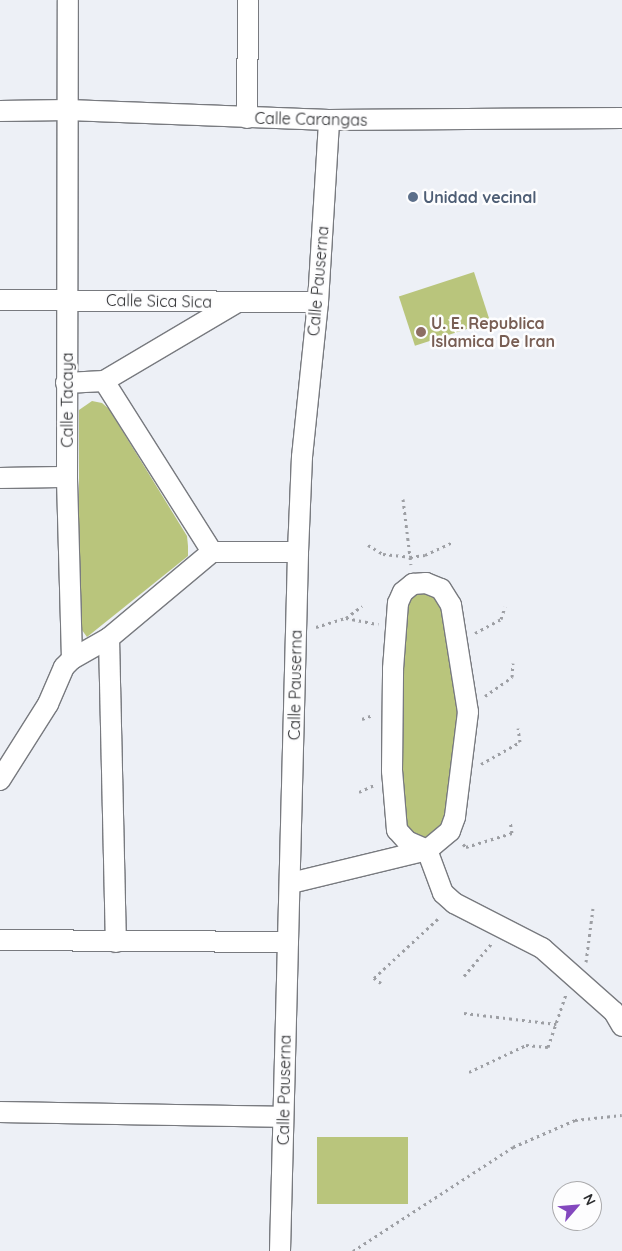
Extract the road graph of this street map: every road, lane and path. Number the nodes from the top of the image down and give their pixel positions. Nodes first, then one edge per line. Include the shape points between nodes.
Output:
1 (68, 0) edge
2 (248, 0) edge
3 (68, 110) junction
4 (0, 111) edge
5 (247, 118) junction
6 (622, 118) edge
7 (329, 120) junction
8 (0, 300) edge
9 (69, 300) junction
10 (318, 302) junction
11 (237, 303) junction
12 (104, 381) junction
13 (66, 383) junction
14 (67, 477) junction
15 (0, 478) edge
16 (403, 499) dead end
17 (451, 543) dead end
18 (368, 544) dead end
19 (212, 552) junction
20 (298, 552) junction
21 (410, 556) junction
22 (414, 584) junction
23 (362, 606) dead end
24 (505, 607) dead end
25 (346, 618) junction
26 (396, 628) junction
27 (296, 631) junction
28 (109, 638) junction
29 (458, 642) junction
30 (72, 659) junction
31 (513, 663) dead end
32 (467, 709) junction
33 (518, 728) dead end
34 (460, 776) junction
35 (0, 780) edge
36 (510, 821) dead end
37 (450, 831) junction
38 (427, 850) junction
39 (291, 882) junction
40 (454, 903) junction
41 (593, 908) dead end
42 (501, 926) junction
43 (0, 940) edge
44 (116, 942) junction
45 (288, 942) junction
46 (464, 976) dead end
47 (577, 979) junction
48 (381, 983) dead end
49 (464, 1013) dead end
50 (556, 1024) junction
51 (622, 1026) edge
52 (469, 1072) dead end
53 (0, 1112) edge
54 (622, 1115) edge
55 (284, 1117) junction
56 (280, 1251) edge
57 (353, 1251) edge

1 - 3 street, Calle Tacaya
2 - 5 street
3 - 4 street, Calle Carangas
3 - 5 street, Calle Carangas
3 - 9 street, Calle Tacaya
5 - 7 street, Calle Carangas
6 - 7 street, Calle Carangas
7 - 10 street, Calle Pauserna
8 - 9 street, Calle Sica Sica
9 - 11 street, Calle Sica Sica
9 - 13 street, Calle Tacaya
10 - 11 street, Calle Sica Sica
10 - 20 street, Calle Pauserna via 303,447
11 - 12 street
12 - 13 street
12 - 19 street
13 - 14 street, Calle Tacaya
14 - 15 street
14 - 30 street, Calle Tacaya
16 - 21 path
17 - 21 path via 425,555
18 - 21 path via 384,554
19 - 20 street
19 - 28 street
20 - 27 street, Calle Pauserna
21 - 22 path
22 - 26 street via 403,592 398,603
22 - 29 street via 426,582 441,589 451,605
23 - 25 path
24 - 29 path via 501,619
25 - 26 path
25 - 27 path
26 - 38 street via 394,816 397,830 406,840
27 - 39 street, Calle Pauserna
28 - 30 street
28 - 44 street
29 - 32 street
30 - 35 street via 64,667 48,704
31 - 32 path via 512,676
32 - 34 street
33 - 34 path via 520,742
34 - 37 street
36 - 37 path via 512,833 466,847
37 - 38 street
38 - 39 street
38 - 40 street via 443,893
39 - 45 street, Calle Pauserna
40 - 42 street
40 - 48 path via 374,978
41 - 47 path
42 - 46 path via 486,951 472,963
42 - 47 street via 542,948
43 - 44 street
44 - 45 street
45 - 55 street, Calle Pauserna
47 - 50 path
47 - 51 street via 614,1012
49 - 50 path
50 - 52 path via 548,1047 526,1045
53 - 55 street
54 - 57 path via 575,1120 514,1147
55 - 56 street, Calle Pauserna

